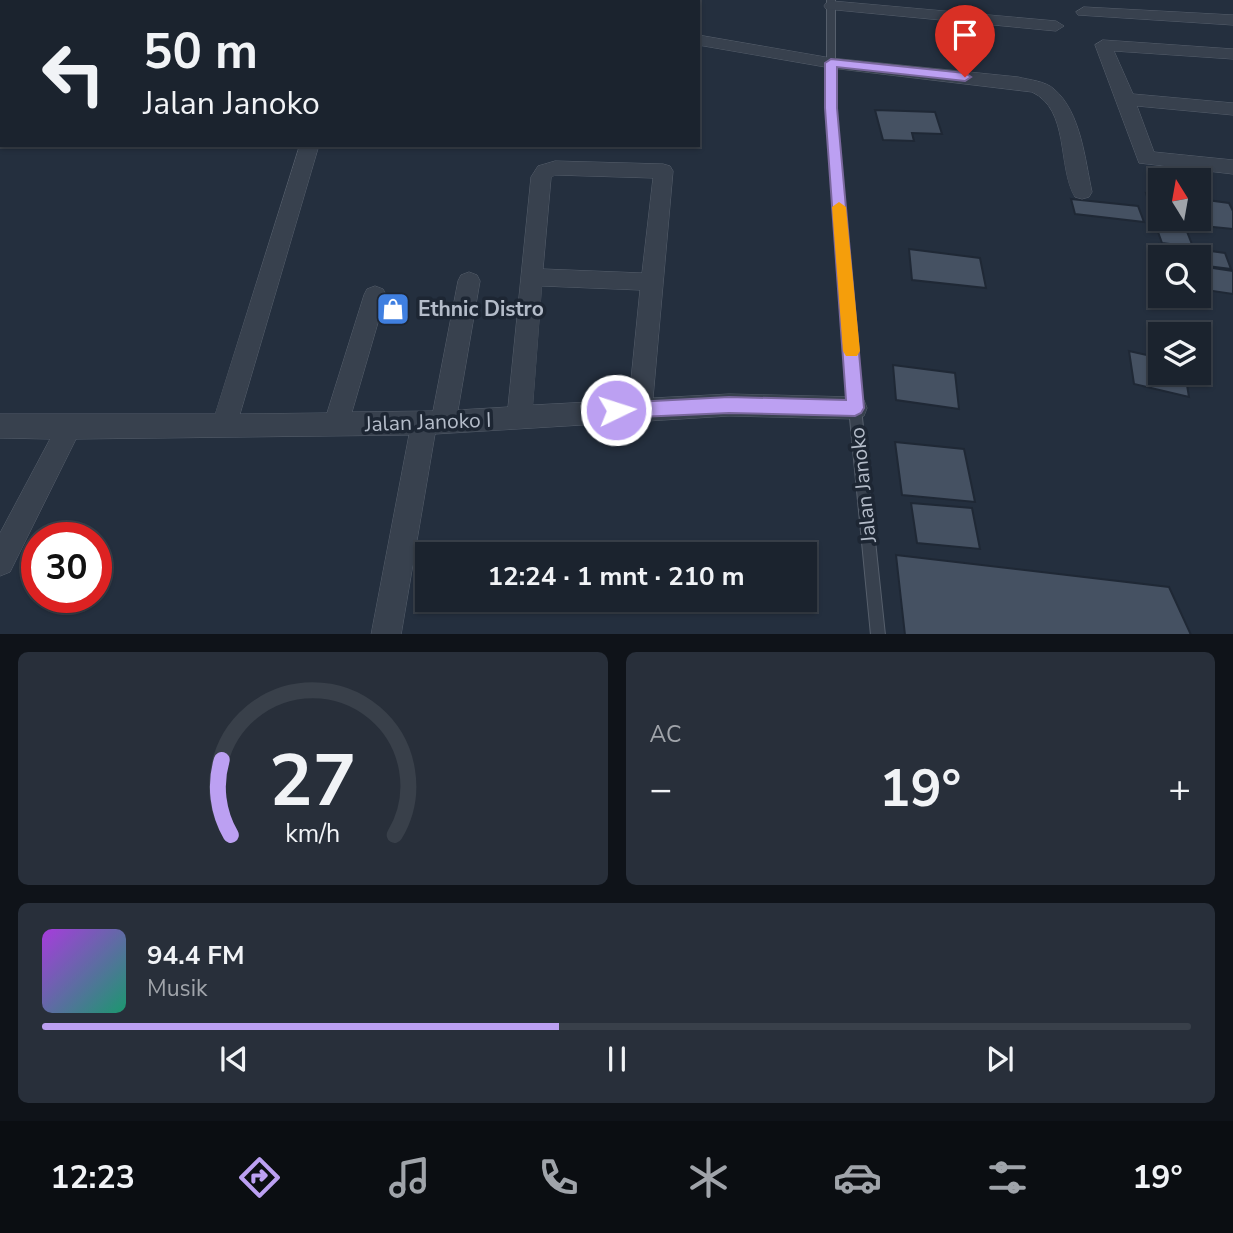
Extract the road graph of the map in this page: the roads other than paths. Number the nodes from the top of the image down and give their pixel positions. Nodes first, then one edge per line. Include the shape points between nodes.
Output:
1 (831, 3) edge
2 (1084, 12) dead end
3 (1228, 20) edge
4 (1056, 26) dead end
5 (1233, 37) edge
6 (700, 40) edge
7 (1233, 54) edge
8 (831, 63) junction
9 (1126, 99) junction
10 (1233, 109) edge
11 (309, 147) edge
12 (1233, 167) edge
13 (1083, 192) dead end
14 (532, 277) junction
15 (469, 281) dead end
16 (653, 282) junction
17 (375, 295) dead end
18 (640, 408) junction
19 (855, 408) junction
20 (519, 418) junction
21 (433, 423) junction
22 (337, 425) junction
23 (0, 426) edge
24 (224, 426) junction
25 (69, 428) junction
26 (0, 562) edge
27 (386, 634) edge
28 (877, 634) edge

1 - 4 street
1 - 8 lane, Jalan Janoko
2 - 3 street
3 - 5 street
6 - 8 street
7 - 9 street via 1103,45
8 - 13 street via 1041,89 1062,114
8 - 19 lane, Jalan Janoko
9 - 10 street
9 - 12 street via 1146,159
11 - 24 street
14 - 16 street
14 - 16 street via 545,171 663,171
14 - 20 street
15 - 21 street
16 - 18 street
17 - 22 street
18 - 19 street, Jalan Janoko I
18 - 20 street, Jalan Janoko I
19 - 28 lane, Jalan Janoko
20 - 21 street, Jalan Janoko I
21 - 22 street, Jalan Janoko I
21 - 27 street
22 - 24 street, Jalan Janoko I
23 - 25 street, Jalan Janoko I
24 - 25 street, Jalan Janoko I
25 - 26 street

